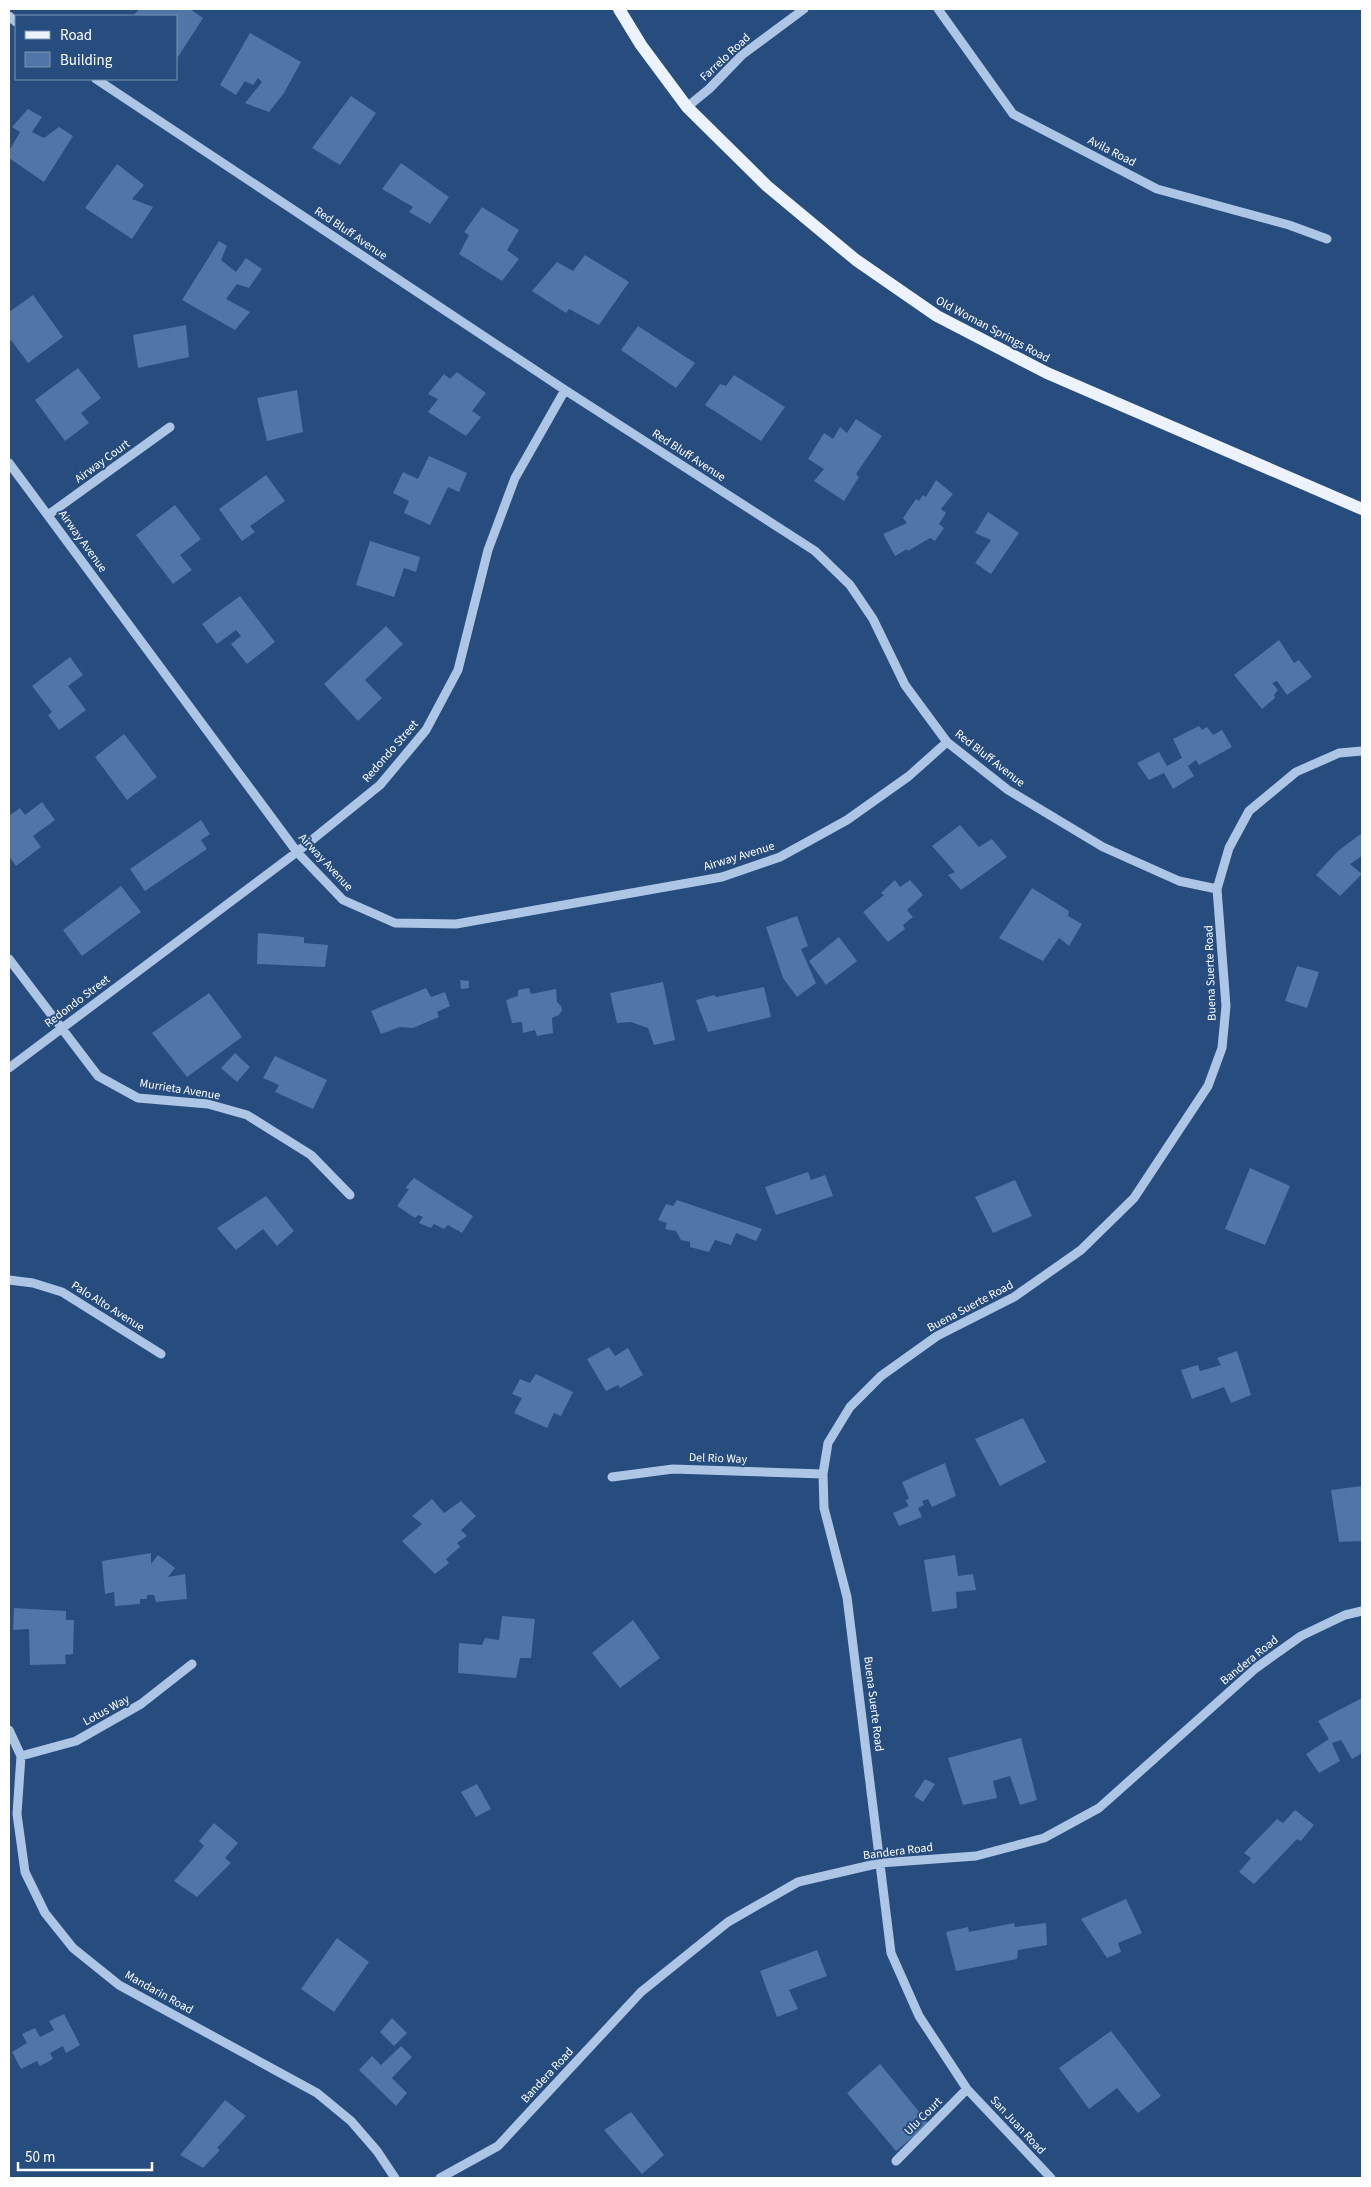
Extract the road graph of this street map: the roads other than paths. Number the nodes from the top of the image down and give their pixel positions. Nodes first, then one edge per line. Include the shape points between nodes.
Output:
1 (619, 9) edge
2 (804, 9) edge
3 (938, 9) edge
4 (98, 80) edge
5 (687, 107) junction
6 (1327, 239) dead end
7 (564, 390) junction
8 (170, 427) dead end
9 (9, 463) edge
10 (1362, 509) edge
11 (48, 515) junction
12 (947, 742) junction
13 (1362, 751) edge
14 (297, 852) junction
15 (1217, 889) junction
16 (9, 959) edge
17 (60, 1029) junction
18 (9, 1068) edge
19 (350, 1195) dead end
20 (9, 1280) edge
21 (161, 1354) dead end
22 (823, 1474) junction
23 (612, 1477) dead end
24 (1362, 1611) edge
25 (192, 1664) dead end
26 (9, 1730) edge
27 (21, 1756) junction
28 (880, 1863) junction
29 (967, 2089) junction
30 (896, 2161) dead end
31 (395, 2178) edge
32 (440, 2178) edge
33 (1051, 2178) edge

1 - 5 main road, Old Woman Springs Road
2 - 5 street, Farrelo Road via 742,55
3 - 6 street, Avila Road via 1012,114 1157,188
4 - 7 street, Red Bluff Avenue
5 - 10 main road, Old Woman Springs Road via 767,186 856,260 937,316 1047,374
7 - 12 street, Red Bluff Avenue via 815,551 850,585 873,619 905,684
7 - 14 street, Redondo Street via 515,478 488,550 458,670 426,730 380,785
8 - 11 street, Airway Court
9 - 11 street, Airway Avenue
11 - 14 street, Airway Avenue
12 - 14 street, Airway Avenue via 909,776 847,820 780,857 722,877 456,924 395,923 343,900
12 - 15 street, Red Bluff Avenue via 1008,790 1103,847 1179,881
13 - 15 street, Buena Suerte Road via 1339,753 1296,772 1249,811 1229,848
14 - 17 street, Redondo Street
15 - 22 street, Buena Suerte Road via 1226,1006 1222,1048 1208,1086 1134,1198 1074,1256 1014,1297 938,1336 881,1376 850,1407 828,1443
16 - 17 street, Murrieta Avenue
17 - 18 street, Redondo Street
17 - 19 street, Murrieta Avenue via 98,1076 138,1098 208,1104 247,1115 311,1155
20 - 21 street, Palo Alto Avenue via 33,1282 62,1292
22 - 23 street, Del Rio Way via 673,1469
22 - 28 street, Buena Suerte Road via 824,1508 849,1606
24 - 28 street, Bandera Road via 1345,1614 1302,1636 1263,1663 1099,1808 1044,1838 976,1856
25 - 27 street, Lotus Way via 141,1704 76,1741
26 - 27 street, Mandarin Road
27 - 31 street, Mandarin Road via 17,1814 25,1872 45,1913 72,1948 119,1985 317,2093 351,2121
28 - 29 street, Buena Suerte Road via 891,1953 918,2016
28 - 32 street, Bandera Road via 798,1882 728,1922 640,1992 498,2146
29 - 30 street, Ulu Court
29 - 33 street, San Juan Road

